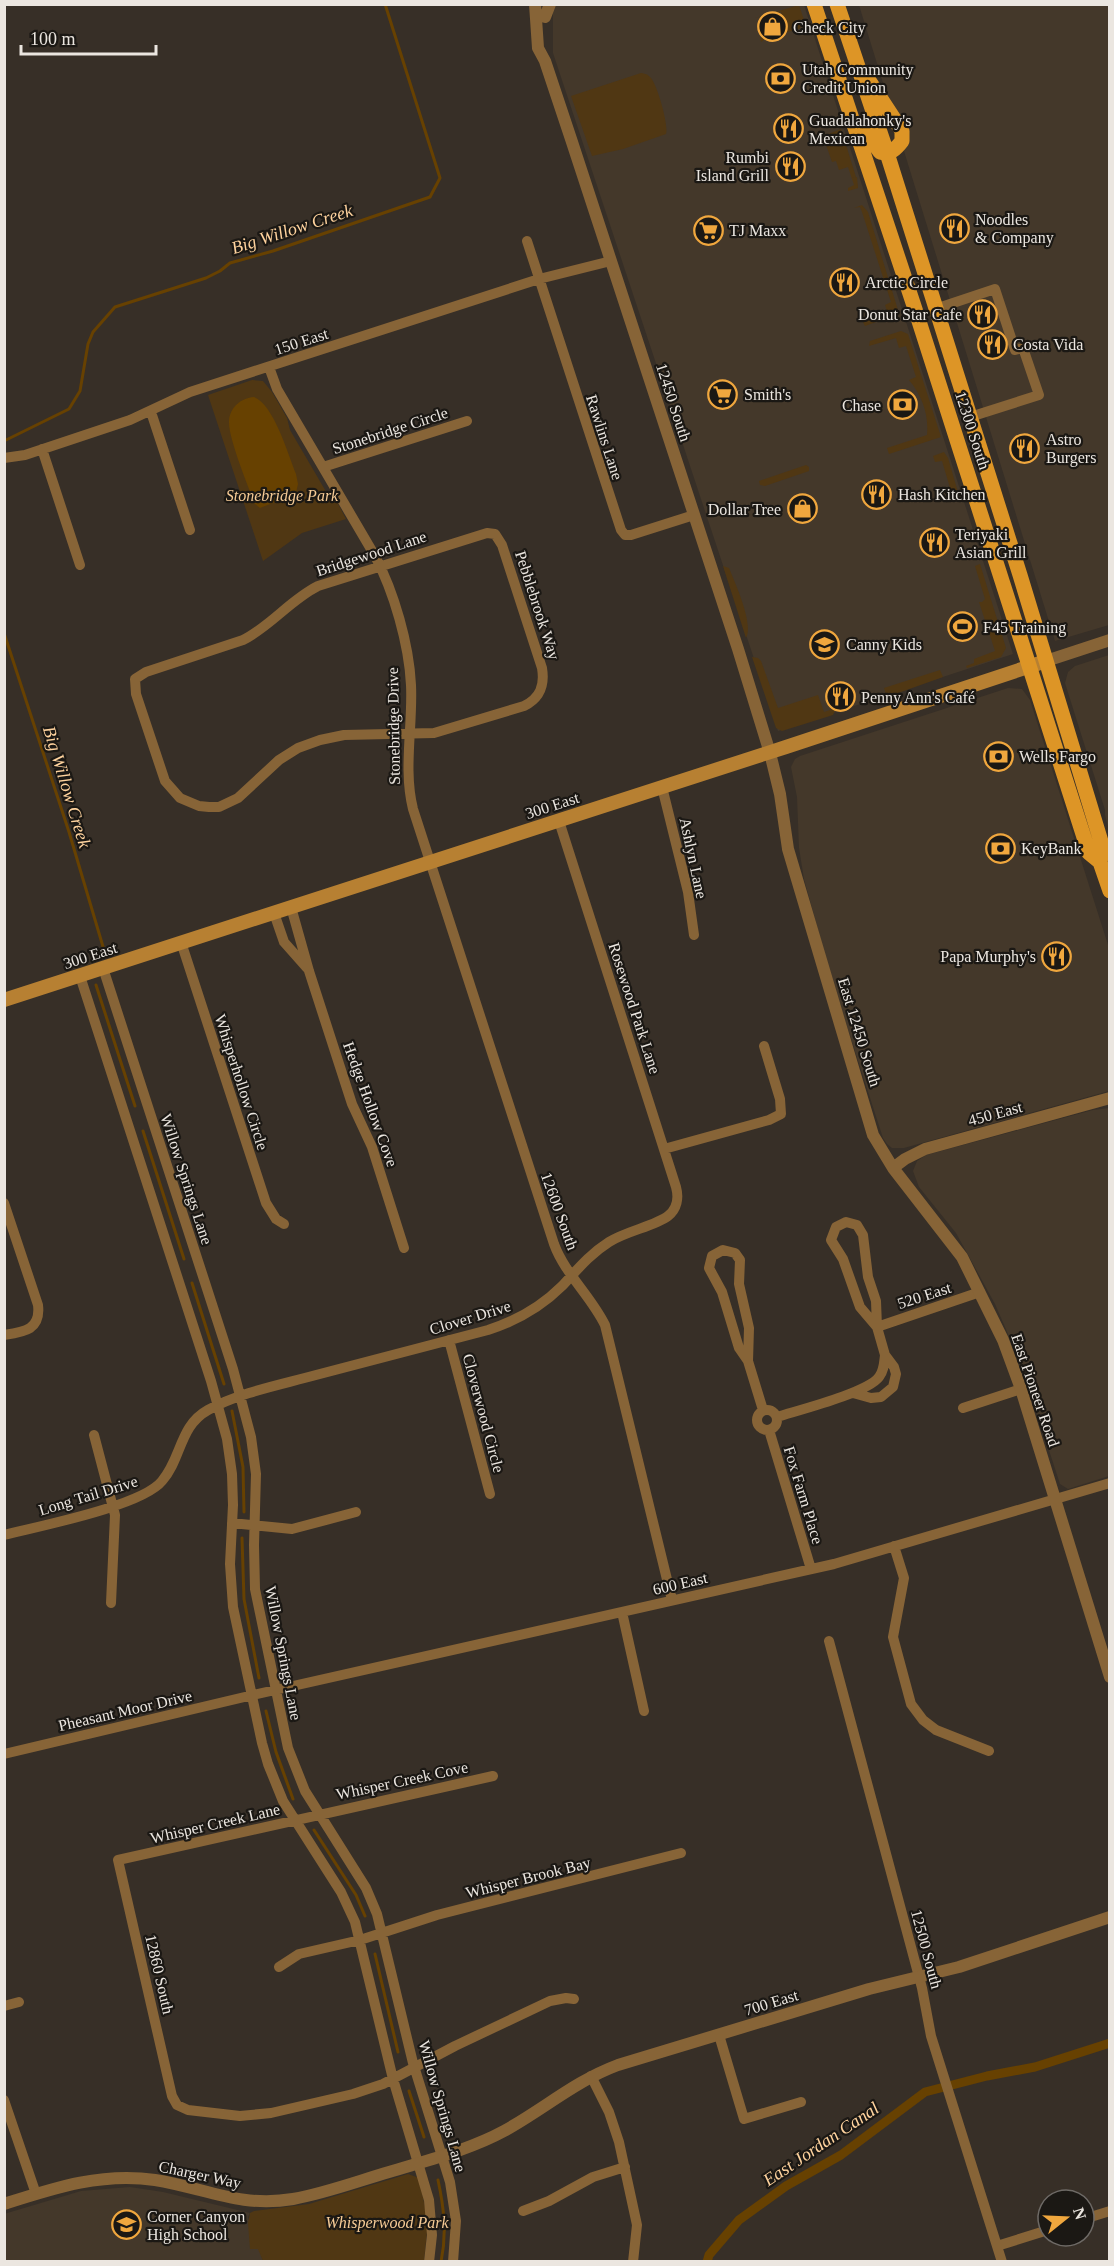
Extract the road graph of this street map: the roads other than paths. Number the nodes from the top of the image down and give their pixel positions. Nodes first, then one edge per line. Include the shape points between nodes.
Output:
1 (535, 4) edge
2 (814, 4) edge
3 (837, 4) edge
4 (546, 8) edge
5 (545, 61) junction
6 (856, 62) junction
7 (848, 106) junction
8 (886, 153) junction
9 (527, 241) dead end
10 (611, 261) junction
11 (539, 279) junction
12 (935, 309) junction
13 (269, 367) junction
14 (151, 412) junction
15 (970, 417) junction
16 (467, 421) dead end
17 (42, 449) junction
18 (4, 458) edge
19 (323, 467) junction
20 (694, 515) junction
21 (190, 530) dead end
22 (495, 534) joint
23 (80, 565) dead end
24 (380, 565) junction
25 (1110, 640) edge
26 (1046, 661) junction
27 (1028, 667) junction
28 (135, 679) joint
29 (410, 734) junction
30 (770, 753) junction
31 (662, 787) junction
32 (559, 820) junction
33 (1100, 862) junction
34 (430, 863) junction
35 (1110, 891) edge
36 (291, 907) junction
37 (274, 913) junction
38 (694, 935) dead end
39 (181, 942) junction
40 (103, 968) junction
41 (309, 971) junction
42 (80, 976) junction
43 (4, 1000) edge
44 (764, 1046) dead end
45 (1110, 1098) edge
46 (664, 1149) junction
47 (894, 1168) junction
48 (4, 1203) edge
49 (675, 1206) joint
50 (284, 1224) dead end
51 (404, 1248) dead end
52 (571, 1275) junction
53 (980, 1292) junction
54 (877, 1327) junction
55 (4, 1335) edge
56 (449, 1340) junction
57 (885, 1355) junction
58 (748, 1361) junction
59 (1021, 1389) junction
60 (853, 1393) junction
61 (240, 1397) junction
62 (218, 1405) junction
63 (963, 1408) dead end
64 (763, 1410) junction
65 (777, 1417) junction
66 (769, 1431) junction
67 (94, 1435) dead end
68 (1110, 1483) edge
69 (490, 1494) dead end
70 (1055, 1500) junction
71 (113, 1506) junction
72 (356, 1512) dead end
73 (231, 1523) junction
74 (255, 1526) junction
75 (4, 1535) edge
76 (894, 1546) junction
77 (811, 1569) junction
78 (672, 1600) junction
79 (111, 1603) dead end
80 (622, 1612) junction
81 (829, 1641) dead end
82 (1110, 1677) edge
83 (276, 1690) junction
84 (253, 1695) junction
85 (644, 1711) dead end
86 (989, 1751) dead end
87 (4, 1754) edge
88 (493, 1776) dead end
89 (318, 1814) junction
90 (294, 1820) junction
91 (681, 1853) dead end
92 (118, 1860) joint
93 (1110, 1917) edge
94 (382, 1933) junction
95 (360, 1940) junction
96 (279, 1967) dead end
97 (919, 1978) junction
98 (574, 1999) dead end
99 (19, 2002) dead end
100 (4, 2006) edge
101 (719, 2035) junction
102 (414, 2068) junction
103 (591, 2076) junction
104 (393, 2079) junction
105 (4, 2100) edge
106 (801, 2102) dead end
107 (457, 2151) joint
108 (442, 2156) junction
109 (419, 2162) junction
110 (625, 2167) junction
111 (36, 2194) junction
112 (4, 2204) edge
113 (523, 2211) dead end
114 (1036, 2234) edge
115 (997, 2246) junction
116 (429, 2262) edge
117 (453, 2262) edge
118 (633, 2262) edge
119 (1002, 2262) edge

1 - 5 street, 12450 South via 538,48
2 - 7 main road, 12300 South
3 - 6 main road, 12300 South
4 - 5 street, 12450 South
5 - 10 street, 12450 South
6 - 8 main road, 12300 South
6 - 8 main road via 902,131 903,141 896,150
7 - 8 main road via 875,148
7 - 27 main road, 12300 South
8 - 12 main road, 12300 South
9 - 11 street, Rawlins Lane
10 - 11 street, 150 East
10 - 20 street, 12450 South
11 - 13 street, 150 East
11 - 20 street, Rawlins Lane via 621,530 631,535
12 - 15 main road, 12300 South
12 - 15 street via 995,289 1015,350 1023,348 1039,395
13 - 14 street, 150 East via 190,392
13 - 19 street, Stonebridge Drive via 277,389
14 - 17 street, 150 East
14 - 21 street
15 - 26 main road, 12300 South
16 - 19 street, Stonebridge Circle
17 - 18 street, 150 East
17 - 23 street
19 - 24 street, Stonebridge Drive
20 - 30 street, 12450 South
22 - 24 street, Bridgewood Lane via 479,534
22 - 29 street, Pebblebrook Way via 542,668 541,692 524,706 442,732
24 - 28 street, Bridgewood Lane via 310,590 243,640
24 - 29 street, Stonebridge Drive via 399,620 408,662
25 - 26 street, 300 East
26 - 27 main road, 300 East
26 - 33 main road, 12300 South via 1103,848
27 - 30 main road, 300 East
27 - 33 main road, 12300 South via 1089,853
28 - 29 street, Pebblebrook Way via 136,694 165,781 180,798 199,806 229,803 279,760 309,743 344,735
29 - 34 street, Stonebridge Drive via 409,791
30 - 31 main road, 300 East
30 - 47 street, East 12450 South via 788,849 873,1135
31 - 32 main road, 300 East
31 - 38 street, Ashlyn Lane via 688,892
32 - 34 main road, 300 East
32 - 46 street, Rosewood Park Lane
33 - 35 main road, 12300 South
34 - 36 main road, 300 East
34 - 52 street, 12600 South via 558,1256
36 - 37 main road, 300 East
36 - 41 street, Hedge Hollow Cove
37 - 39 main road, 300 East
37 - 41 street, Hedge Hollow Cove via 284,942
39 - 40 main road, 300 East
39 - 50 street, Whisperhollow Circle via 266,1203
40 - 42 main road, 300 East
40 - 61 street, Willow Springs Lane
41 - 51 street, Hedge Hollow Cove
42 - 43 main road, 300 East
42 - 62 street
44 - 46 street via 781,1114
45 - 47 street, 450 East via 925,1149
46 - 49 street, Rosewood Park Lane via 678,1193
47 - 53 street, East 12450 South via 963,1257
48 - 55 street via 39,1314 30,1329
49 - 52 street, Clover Drive via 662,1220 607,1243
52 - 56 street, Clover Drive via 525,1315
52 - 78 street, 12600 South via 595,1306 608,1335
53 - 54 street, 520 East
53 - 59 street, East Pioneer Road
54 - 54 street via 860,1307 843,1259 831,1240 836,1227 846,1222 856,1225 863,1235
54 - 57 street
56 - 61 street, Clover Drive
56 - 69 street, Cloverwood Circle
57 - 60 street via 878,1379
57 - 60 street via 896,1374 890,1391 876,1398
58 - 58 street via 739,1348 722,1292 710,1268 712,1256 723,1250 732,1251 740,1260 739,1284 749,1328
58 - 64 street
59 - 63 street
59 - 70 street, East Pioneer Road
60 - 65 street
61 - 62 street, Long Tail Drive
61 - 74 street, Willow Springs Lane via 256,1474
62 - 71 street, Long Tail Drive via 191,1423 161,1483 143,1496
62 - 73 street via 232,1474
64 - 65 street via 773,1411
64 - 66 street via 757,1423
65 - 66 street via 777,1424
66 - 77 street, Fox Farm Place
67 - 71 street
68 - 70 street, 600 East
70 - 76 street, 600 East
70 - 82 street, East Pioneer Road
71 - 75 street, Long Tail Drive
71 - 79 street
72 - 74 street via 298,1528
73 - 74 street
73 - 84 street via 231,1587
74 - 83 street, Willow Springs Lane via 255,1589
76 - 77 street, 600 East
76 - 86 street via 904,1578 893,1637 911,1704 936,1731
77 - 78 street, 600 East
78 - 80 street, 600 East
80 - 83 street, 600 East
80 - 85 street
81 - 97 street, 12500 South
83 - 84 street, 600 East
83 - 89 street, Willow Springs Lane via 291,1760
84 - 87 street, Pheasant Moor Drive
84 - 90 street via 268,1764
88 - 89 street, Whisper Creek Cove
89 - 90 street, Whisper Creek Lane
89 - 94 street, Willow Springs Lane via 366,1888
90 - 92 street, Whisper Creek Lane
90 - 95 street via 347,1904
91 - 94 street, Whisper Brook Bay via 437,1915
92 - 104 street, 12860 South via 177,2105 231,2116 271,2113 352,2094
93 - 97 street, 700 East
94 - 95 street, Whisper Brook Bay
94 - 102 street, Willow Springs Lane
95 - 96 street, Whisper Brook Bay via 299,1954
95 - 104 street
97 - 101 street, 700 East via 869,1989
97 - 115 street, 12500 South via 931,2036
98 - 102 street via 550,2001
99 - 100 street
101 - 103 street, 700 East
101 - 106 street via 744,2119
102 - 104 street
102 - 108 street, Willow Springs Lane
103 - 107 street, 700 East via 504,2130
103 - 110 street via 613,2122
104 - 109 street
105 - 111 street
107 - 108 street, Charger Way
108 - 109 street, Charger Way
108 - 117 street, Willow Springs Lane via 454,2205
109 - 111 street, Charger Way via 315,2194 278,2200 243,2201 160,2181 130,2178 90,2180
109 - 116 street via 431,2210
110 - 113 street via 593,2177
110 - 118 street via 637,2224
111 - 112 street, Charger Way
114 - 115 street
115 - 119 street, 12500 South

